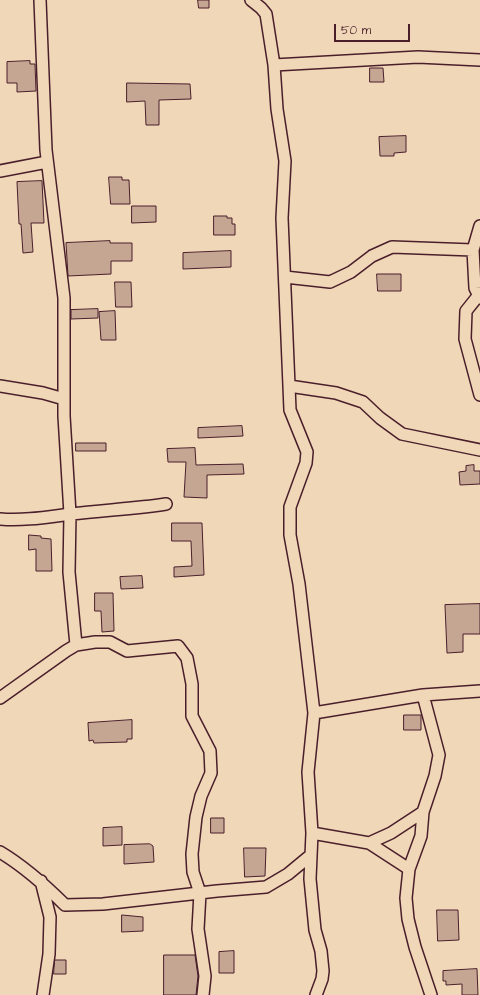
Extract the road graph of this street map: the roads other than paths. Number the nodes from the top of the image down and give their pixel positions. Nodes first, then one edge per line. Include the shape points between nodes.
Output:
1 (40, 0) edge
2 (251, 0) edge
3 (480, 60) edge
4 (274, 65) junction
5 (47, 162) junction
6 (0, 171) edge
7 (480, 226) edge
8 (473, 250) junction
9 (285, 277) junction
10 (479, 297) edge
11 (0, 386) edge
12 (289, 386) junction
13 (480, 395) edge
14 (64, 399) junction
15 (480, 450) edge
16 (166, 504) dead end
17 (70, 514) junction
18 (0, 519) edge
19 (76, 645) junction
20 (480, 690) edge
21 (423, 695) junction
22 (0, 698) edge
23 (314, 713) junction
24 (423, 812) junction
25 (312, 833) junction
26 (369, 843) junction
27 (0, 852) edge
28 (311, 855) junction
29 (409, 869) junction
30 (41, 880) junction
31 (200, 893) junction
32 (43, 995) edge
33 (203, 995) edge
34 (316, 995) edge
35 (431, 995) edge

1 - 5 street
2 - 4 street via 266,14
3 - 4 street via 418,57
4 - 9 street via 285,162 282,218
5 - 6 street
5 - 14 street via 64,298
7 - 8 street
8 - 9 street via 392,248 372,256 352,272 330,282
8 - 10 street via 475,288
9 - 12 street
10 - 13 street via 466,311 465,339
11 - 14 street
12 - 15 street via 336,393 363,402 402,434
12 - 23 street via 290,410 307,452 306,463 290,507 290,535
14 - 17 street
16 - 17 street via 129,510
17 - 18 street via 38,520
17 - 19 street via 69,572
19 - 22 street
19 - 31 street via 110,642 127,651 178,646 187,658 192,684 192,716 210,751 211,773 201,796 196,817 192,854 193,872
20 - 21 street
21 - 23 street
21 - 24 street via 439,755
23 - 25 street via 308,772
24 - 26 street via 392,833
24 - 29 street via 420,836
25 - 26 street
25 - 28 street
26 - 29 street
27 - 30 street
28 - 31 street via 288,874 266,887
28 - 34 street via 310,879 315,930 322,961 322,979
29 - 35 street via 406,898 408,919
30 - 31 street via 65,905 103,904
30 - 32 street via 50,917 49,954
31 - 33 street via 198,929 205,976

